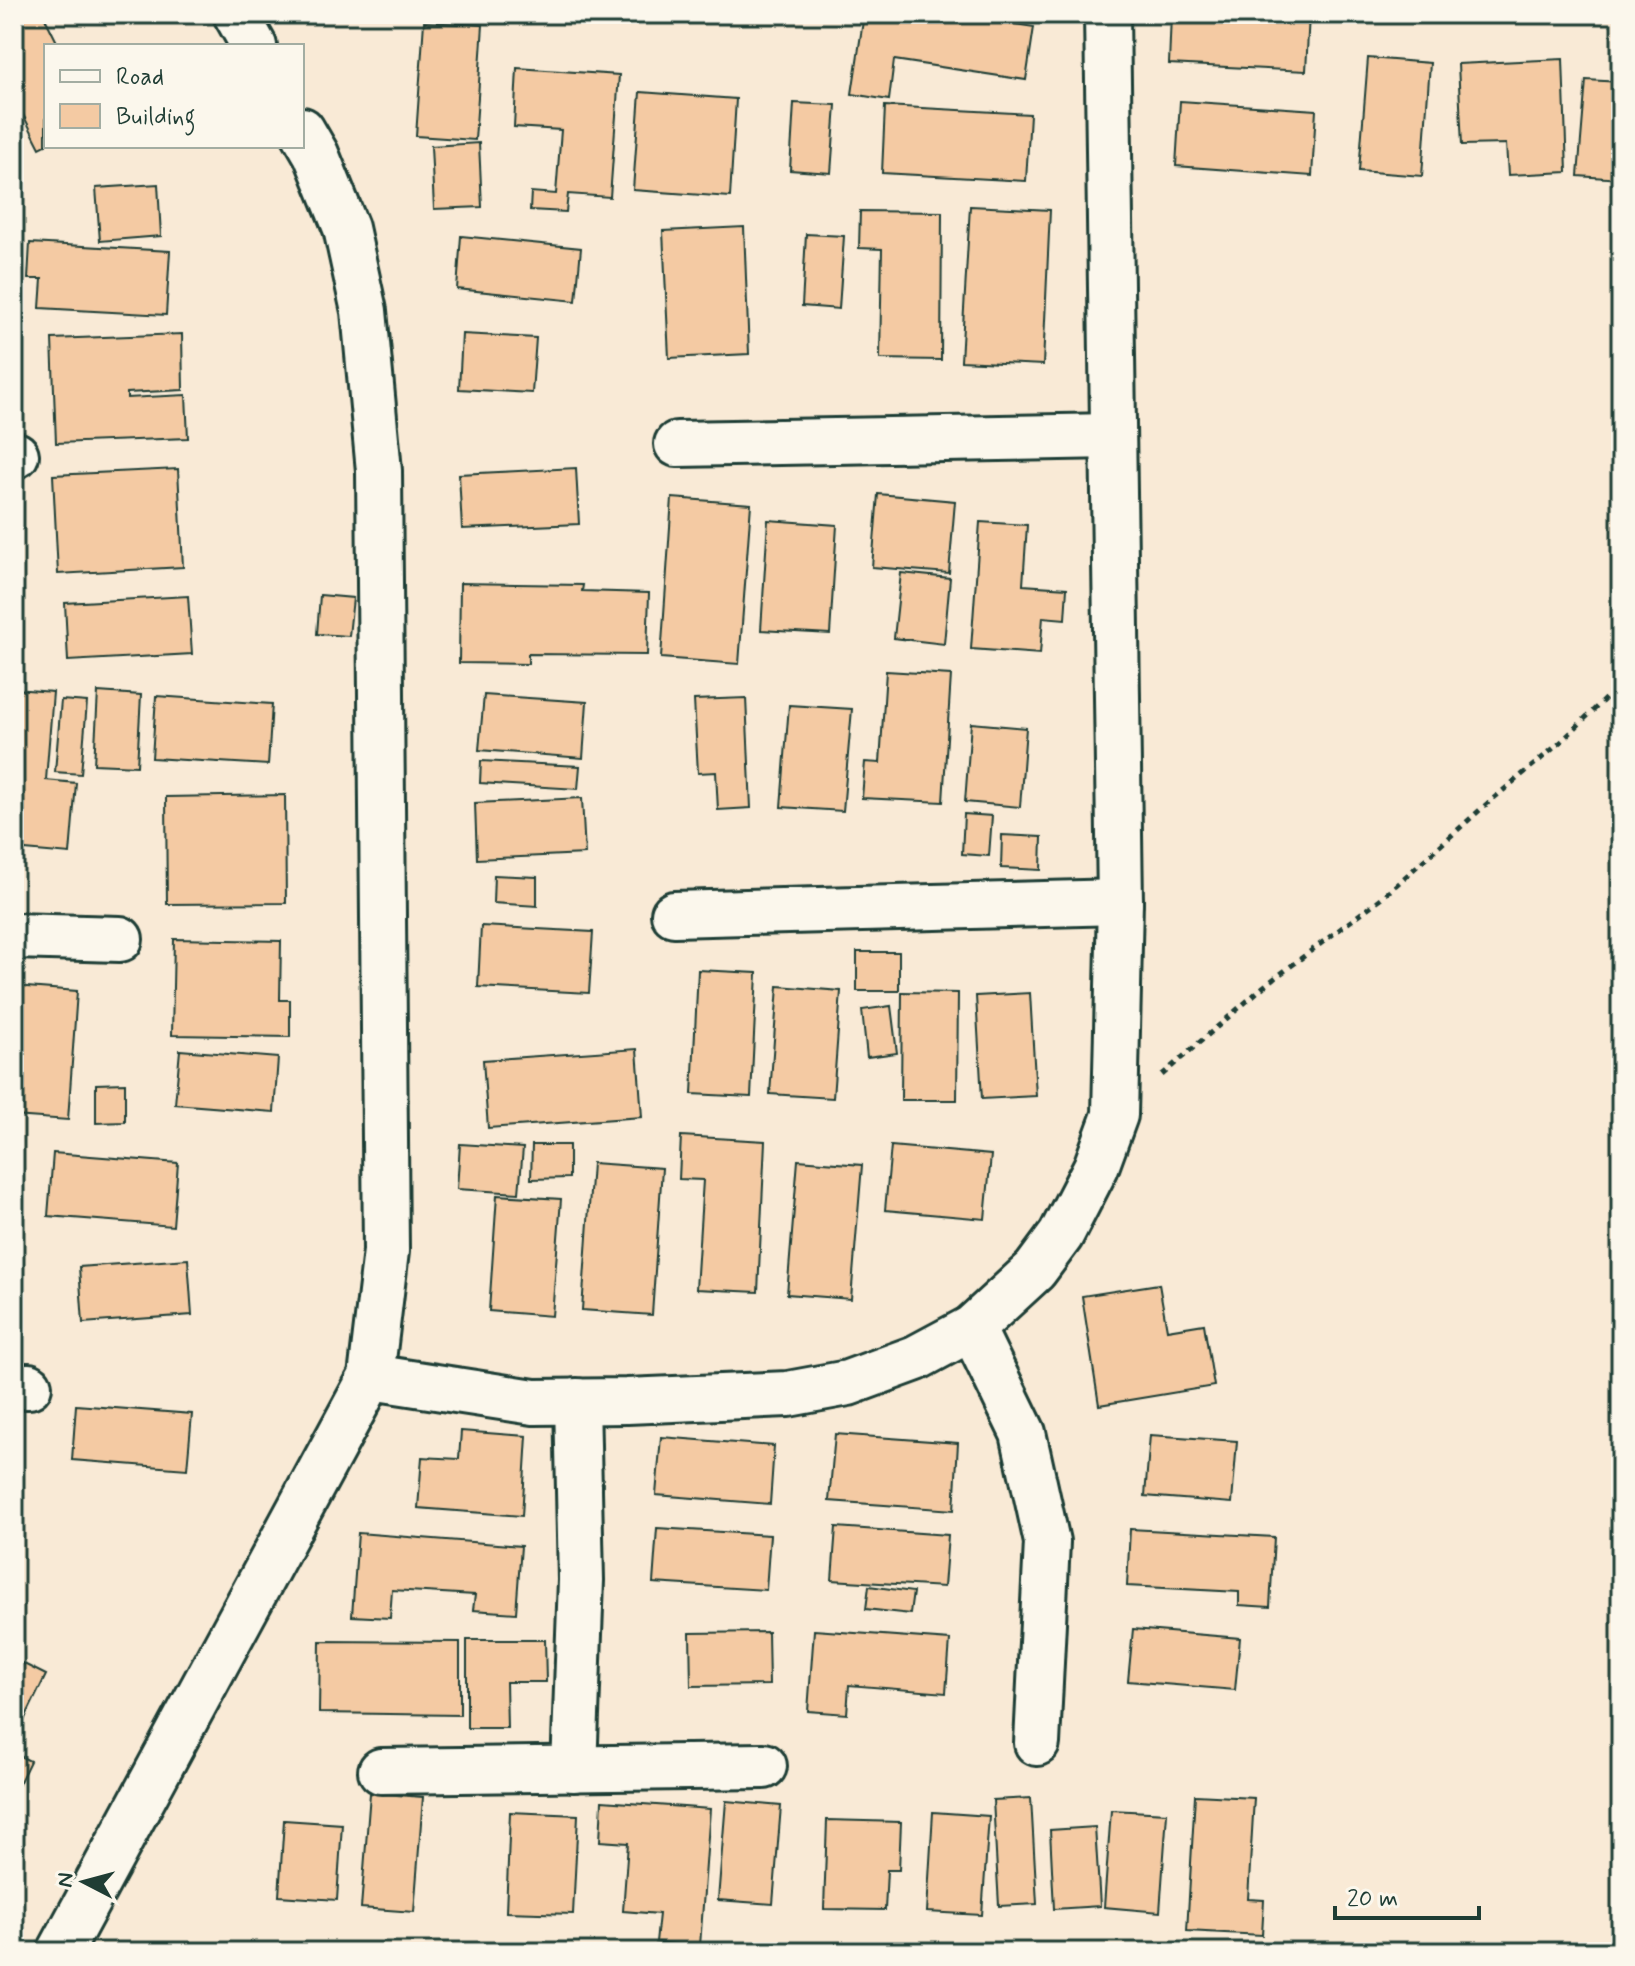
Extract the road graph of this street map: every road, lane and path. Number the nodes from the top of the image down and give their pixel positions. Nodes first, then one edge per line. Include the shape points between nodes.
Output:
1 (236, 14) edge
2 (1107, 14) edge
3 (253, 44) edge
4 (304, 133) edge
5 (1113, 436) junction
6 (677, 444) dead end
7 (1621, 683) edge
8 (1120, 902) junction
9 (674, 914) dead end
10 (14, 936) edge
11 (120, 939) dead end
12 (1115, 1115) junction
13 (972, 1328) junction
14 (371, 1377) junction
15 (577, 1401) junction
16 (1037, 1743) dead end
17 (764, 1766) dead end
18 (574, 1769) junction
19 (381, 1771) dead end
20 (60, 1952) edge

1 - 3 street
2 - 5 street
4 - 14 street via 346,228 364,311 379,471 386,1251
5 - 6 street
5 - 8 street
7 - 12 path via 1384,896 1263,987
8 - 9 street
8 - 12 street
10 - 11 street
12 - 13 street via 1096,1167 1061,1235 1035,1270
13 - 15 street via 916,1358 862,1378 788,1394
13 - 16 street via 1023,1433 1047,1542
14 - 15 street via 534,1402
14 - 20 street
15 - 18 street via 581,1580
17 - 18 street
18 - 19 street

